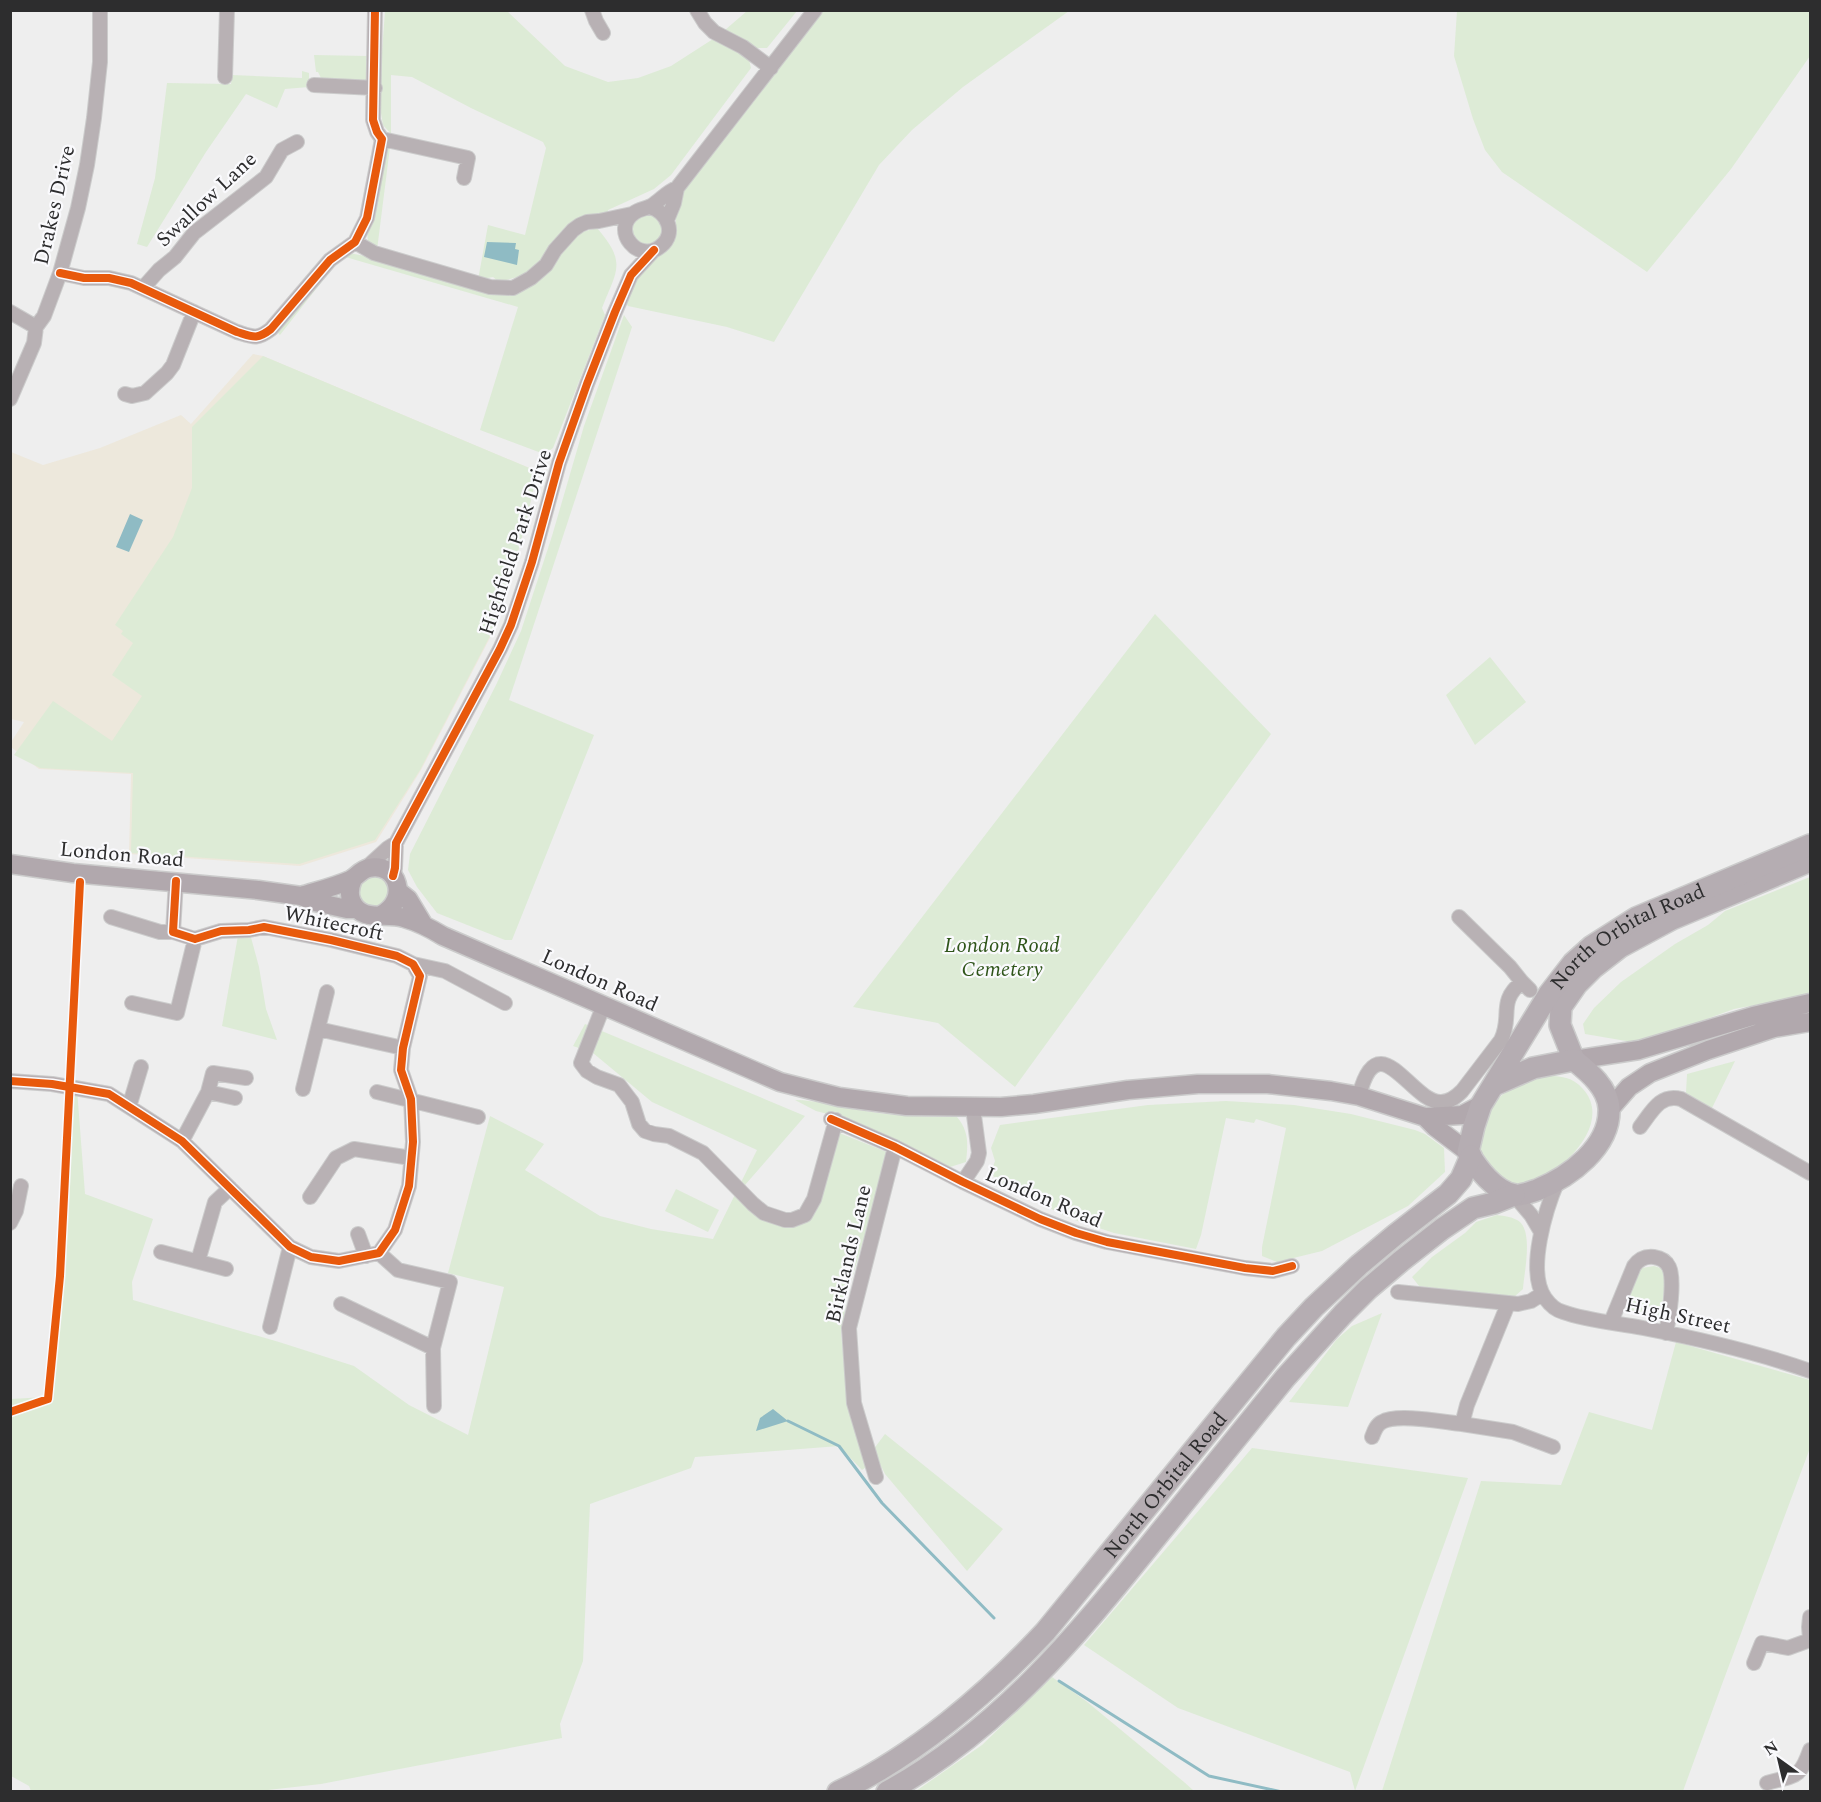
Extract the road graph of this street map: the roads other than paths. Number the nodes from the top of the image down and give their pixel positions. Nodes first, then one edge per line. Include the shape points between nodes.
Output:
1 (100, 10) edge
2 (227, 10) edge
3 (375, 10) edge
4 (594, 10) edge
5 (697, 10) edge
6 (815, 10) edge
7 (603, 33) dead end
8 (771, 68) junction
9 (225, 77) dead end
10 (314, 85) dead end
11 (375, 88) junction
12 (382, 139) junction
13 (297, 142) dead end
14 (464, 178) dead end
15 (677, 188) junction
16 (650, 207) junction
17 (632, 214) junction
18 (667, 220) junction
19 (599, 221) junction
20 (628, 241) junction
21 (355, 242) junction
22 (654, 250) junction
23 (60, 273) junction
24 (631, 275) junction
25 (143, 288) junction
26 (10, 312) edge
27 (194, 312) junction
28 (36, 327) junction
29 (125, 394) dead end
30 (10, 399) edge
31 (396, 843) junction
32 (1810, 845) edge
33 (1810, 861) edge
34 (10, 864) edge
35 (360, 874) junction
36 (176, 881) junction
37 (396, 884) junction
38 (301, 896) junction
39 (357, 909) junction
40 (381, 915) junction
41 (111, 917) dead end
42 (1459, 917) dead end
43 (423, 924) junction
44 (173, 932) junction
45 (195, 939) junction
46 (413, 964) junction
47 (327, 992) dead end
48 (132, 1003) dead end
49 (505, 1003) dead end
50 (1810, 1003) edge
51 (603, 1007) junction
52 (1810, 1022) edge
53 (318, 1029) junction
54 (403, 1048) junction
55 (1574, 1060) junction
56 (141, 1067) dead end
57 (246, 1078) dead end
58 (10, 1081) edge
59 (1494, 1085) junction
60 (303, 1089) dead end
61 (208, 1092) junction
62 (377, 1092) dead end
63 (1359, 1096) junction
64 (235, 1098) dead end
65 (411, 1099) junction
66 (1481, 1105) junction
67 (129, 1107) junction
68 (973, 1108) junction
69 (1609, 1110) junction
70 (478, 1117) dead end
71 (1425, 1117) junction
72 (1640, 1127) dead end
73 (182, 1142) junction
74 (895, 1147) junction
75 (1470, 1154) junction
76 (411, 1158) junction
77 (1810, 1173) edge
78 (1558, 1180) junction
79 (963, 1182) junction
80 (21, 1186) dead end
81 (230, 1188) junction
82 (1514, 1195) junction
83 (310, 1197) dead end
84 (10, 1223) edge
85 (1541, 1232) junction
86 (358, 1234) dead end
87 (290, 1247) junction
88 (161, 1252) dead end
89 (372, 1255) junction
90 (198, 1261) junction
91 (1292, 1266) dead end
92 (226, 1269) dead end
93 (1398, 1292) dead end
94 (1542, 1294) junction
95 (340, 1304) dead end
96 (1508, 1304) junction
97 (1611, 1322) junction
98 (270, 1327) dead end
99 (1666, 1333) junction
100 (433, 1348) junction
101 (1810, 1371) edge
102 (434, 1406) dead end
103 (1462, 1424) junction
104 (1372, 1437) dead end
105 (1553, 1447) dead end
106 (876, 1477) dead end
107 (1810, 1617) edge
108 (1810, 1640) edge
109 (1754, 1663) dead end
110 (1810, 1750) edge
111 (1767, 1783) dead end
112 (838, 1791) edge
113 (887, 1791) edge

1 - 23 street, Drakes Drive via 94,118 85,177
2 - 9 street
3 - 11 street
4 - 7 street
5 - 8 street via 714,32
6 - 8 street, Highfield Park Drive
8 - 15 street, Highfield Park Drive
10 - 11 street
11 - 12 street via 373,120
12 - 14 street via 468,158
12 - 21 street via 367,218
13 - 25 street, Swallow Lane via 282,150 266,177 194,233
15 - 16 street, Highfield Park Drive
15 - 18 street, Highfield Park Drive
16 - 17 street, Highfield Park Drive
16 - 18 street
17 - 19 street
17 - 20 street, Highfield Park Drive via 625,228
18 - 22 street, Highfield Park Drive via 668,236
19 - 20 street
19 - 21 street via 573,230 546,265 513,288 490,287 374,254
20 - 22 street via 638,250
20 - 24 street, Highfield Park Drive
21 - 27 street via 330,260 263,335 252,337
22 - 24 street, Highfield Park Drive
23 - 25 street via 109,278
23 - 28 street, Drakes Drive
24 - 31 street, Highfield Park Drive via 586,384 511,625
25 - 27 street
26 - 28 street
27 - 29 street via 167,373 145,393
28 - 30 street, Drakes Drive via 34,343
31 - 35 street, Highfield Park Drive
31 - 37 street, Highfield Park Drive
32 - 59 highway, North Orbital Road via 1636,918 1592,946 1549,994
33 - 55 highway, North Orbital Road via 1663,923 1620,947 1593,968 1561,1007 1560,1025
34 - 36 main road, London Road
35 - 37 main road via 379,868 387,871
35 - 38 main road, London Road
35 - 39 main road via 350,891
36 - 38 main road, London Road
36 - 44 street
37 - 40 main road via 394,906
37 - 43 main road
38 - 39 main road, London Road
39 - 40 main road, London Road via 363,914
40 - 43 main road, London Road
41 - 44 street via 160,932
42 - 63 street via 1526,986 1509,994 1501,1040 1455,1098 1434,1101 1394,1068 1383,1064 1366,1075
43 - 51 main road, London Road
44 - 45 street
45 - 46 street, Whitecroft via 264,927 397,956
45 - 48 street via 177,1013
46 - 49 street via 445,971
46 - 54 street via 420,976
47 - 53 street
50 - 55 main road via 1639,1050
51 - 68 main road, London Road via 780,1082 839,1097 907,1106
51 - 74 street, London Road via 582,1063 587,1071 619,1085 645,1131 669,1136 704,1153 764,1213 785,1220 805,1215 814,1199 834,1119
52 - 69 main road via 1774,1028 1650,1072 1629,1087
53 - 54 street
53 - 60 street
54 - 65 street via 401,1070
55 - 59 highway via 1533,1068
55 - 69 highway via 1595,1080
56 - 67 street
57 - 61 street via 213,1073
58 - 67 street via 108,1094
59 - 66 highway
61 - 64 street
61 - 73 street
62 - 65 street
63 - 68 main road, London Road via 1268,1084 1198,1084
63 - 71 main road, London Road
65 - 70 street
65 - 76 street
66 - 71 main road, London Road via 1462,1115
66 - 75 highway
67 - 73 street
68 - 79 street, London Road via 979,1153
69 - 78 highway via 1599,1142 1582,1162
71 - 75 main road, London Road
72 - 77 street via 1660,1102 1668,1097 1681,1099
73 - 81 street
74 - 79 street, London Road
74 - 106 street, Birklands Lane via 849,1328 854,1403
75 - 82 highway via 1485,1177
75 - 112 highway, North Orbital Road via 1461,1179 1448,1194 1359,1265 1286,1337 1045,1632 1013,1665 935,1731
76 - 83 street via 354,1149 336,1158
76 - 89 street via 409,1186 395,1230
78 - 82 highway
78 - 85 street
79 - 91 street, London Road via 1067,1230 1107,1242 1245,1268 1273,1271
80 - 84 street
81 - 87 street
81 - 90 street via 215,1202
82 - 85 street
82 - 113 highway, North Orbital Road via 1462,1215 1368,1289 1291,1370 1047,1667 961,1742
85 - 94 street via 1537,1274
86 - 89 street
87 - 89 street via 311,1257 339,1261
87 - 98 street
88 - 90 street
89 - 100 street via 398,1270 450,1282
90 - 92 street
93 - 96 street
94 - 96 street via 1526,1303
94 - 97 street, High Street via 1558,1310
95 - 100 street
96 - 103 street
97 - 99 street, High Street
97 - 99 street via 1634,1266 1644,1258 1657,1257 1667,1263 1671,1276
99 - 101 street, High Street
100 - 102 street
103 - 104 street via 1394,1419 1382,1422
103 - 105 street via 1500,1428
107 - 108 street
108 - 109 street via 1788,1648 1762,1643
110 - 111 street via 1804,1767 1794,1776

